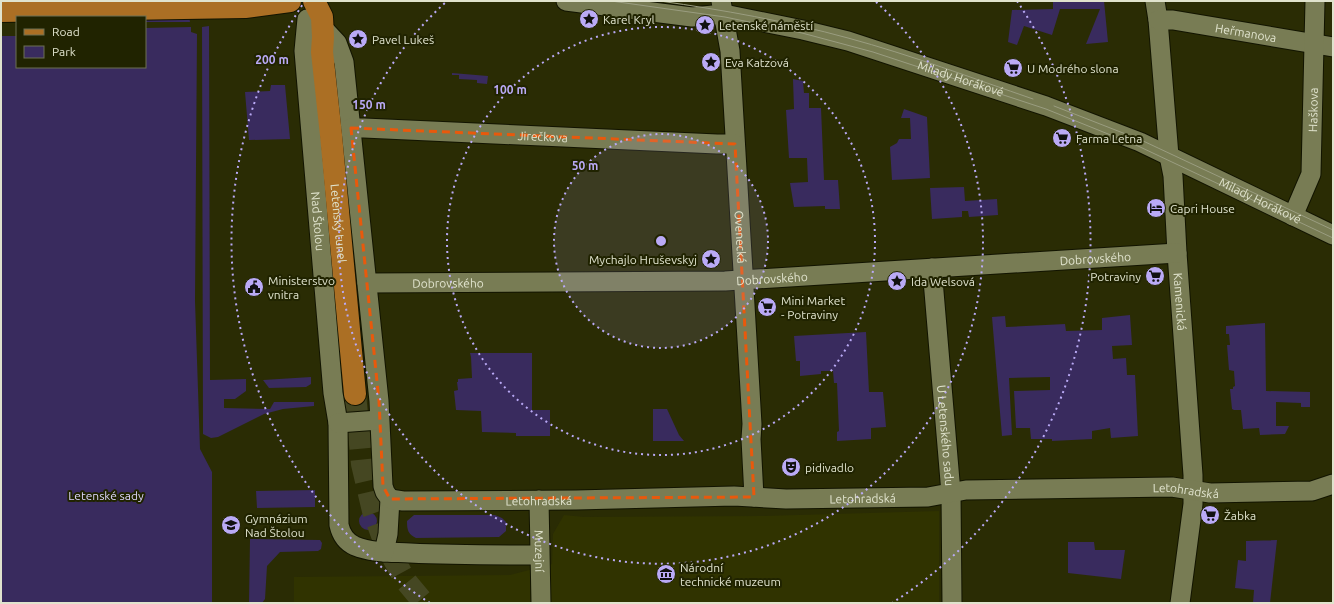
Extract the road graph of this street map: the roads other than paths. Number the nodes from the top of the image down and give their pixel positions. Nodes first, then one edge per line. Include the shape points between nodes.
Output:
1 (290, 1) edge
2 (566, 1) edge
3 (1155, 1) edge
4 (1315, 1) edge
5 (723, 8) edge
6 (1, 10) edge
7 (314, 12) edge
8 (1158, 20) junction
9 (1315, 43) junction
10 (1333, 47) edge
11 (351, 128) junction
12 (735, 144) junction
13 (1169, 156) junction
14 (1293, 216) junction
15 (1333, 235) edge
16 (1177, 253) junction
17 (932, 268) junction
18 (743, 280) junction
19 (367, 283) junction
20 (355, 394) tunnel mouth
21 (379, 420) junction
22 (338, 424) junction
23 (1333, 484) edge
24 (1194, 490) junction
25 (951, 493) junction
26 (754, 497) junction
27 (390, 499) junction
28 (539, 500) junction
29 (384, 552) junction
30 (539, 554) junction
31 (541, 603) edge
32 (952, 603) edge
33 (1180, 603) edge

1 - 6 main road via 245,7
2 - 5 street, Milady Horákové via 692,17
3 - 8 street, Kamenická
4 - 9 street, Haškova
5 - 12 street, Ovenecká via 730,51
5 - 13 street, Milady Horákové via 848,41 1046,106 1140,142
7 - 11 street via 337,43 344,62
7 - 20 main road, Letenský tunel via 322,52 331,135
7 - 22 street, Nad Štolou via 304,50 333,393
8 - 9 street, Heřmanova via 1173,20
8 - 13 street, Kamenická
9 - 10 street, Heřmanova
9 - 14 street, Haškova via 1310,174
11 - 12 street, Jirečkova
11 - 19 street
12 - 18 street, Ovenecká
13 - 14 street, Milady Horákové
13 - 16 street, Kamenická via 1173,176
14 - 15 street, Milady Horákové
16 - 17 street, Dobrovského
16 - 24 street, Kamenická
17 - 18 street, Dobrovského
17 - 25 street, U Letenského sadu
18 - 19 street, Dobrovského
18 - 26 street, Ovenecká
19 - 21 street
21 - 22 street
21 - 27 street via 383,486
22 - 29 street, Nad Štolou via 340,530 345,540 354,546
23 - 24 street, Letohradská via 1312,492 1210,493
24 - 25 street, Letohradská via 1172,487 966,490
24 - 33 street, Kamenická
25 - 26 street, Letohradská via 928,497
25 - 32 street, U Letenského sadu
26 - 28 street, Letohradská
27 - 28 street, Letohradská
27 - 29 street
28 - 30 street, Muzejní
29 - 30 street via 442,555
30 - 31 street, Muzejní

